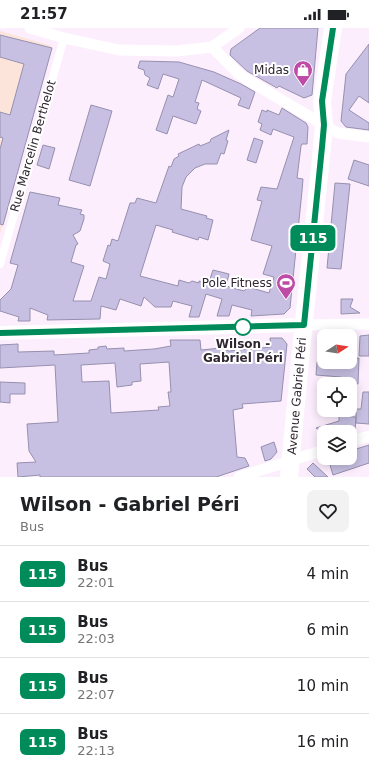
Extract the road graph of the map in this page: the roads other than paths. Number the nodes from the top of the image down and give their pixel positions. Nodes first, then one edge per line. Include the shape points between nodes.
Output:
1 (30, 28) edge
2 (239, 28) edge
3 (333, 28) edge
4 (65, 33) edge
5 (212, 47) junction
6 (324, 125) junction
7 (369, 137) edge
8 (0, 264) edge
9 (369, 324) edge
10 (304, 325) junction
11 (0, 333) edge
12 (369, 436) edge
13 (357, 440) edge
14 (317, 454) edge
15 (290, 469) edge
16 (239, 477) edge

1 - 4 street
2 - 5 street
3 - 6 main road, Avenue Gabriel Péri via 322,101
4 - 5 street via 119,50 177,51
4 - 8 street, Rue Marcelin Berthelot
5 - 6 street via 246,79
6 - 7 street via 338,133
6 - 10 main road, Avenue Gabriel Péri
9 - 10 street
10 - 11 street
10 - 15 main road, Avenue Gabriel Péri
12 - 13 street
14 - 15 street
15 - 16 street

